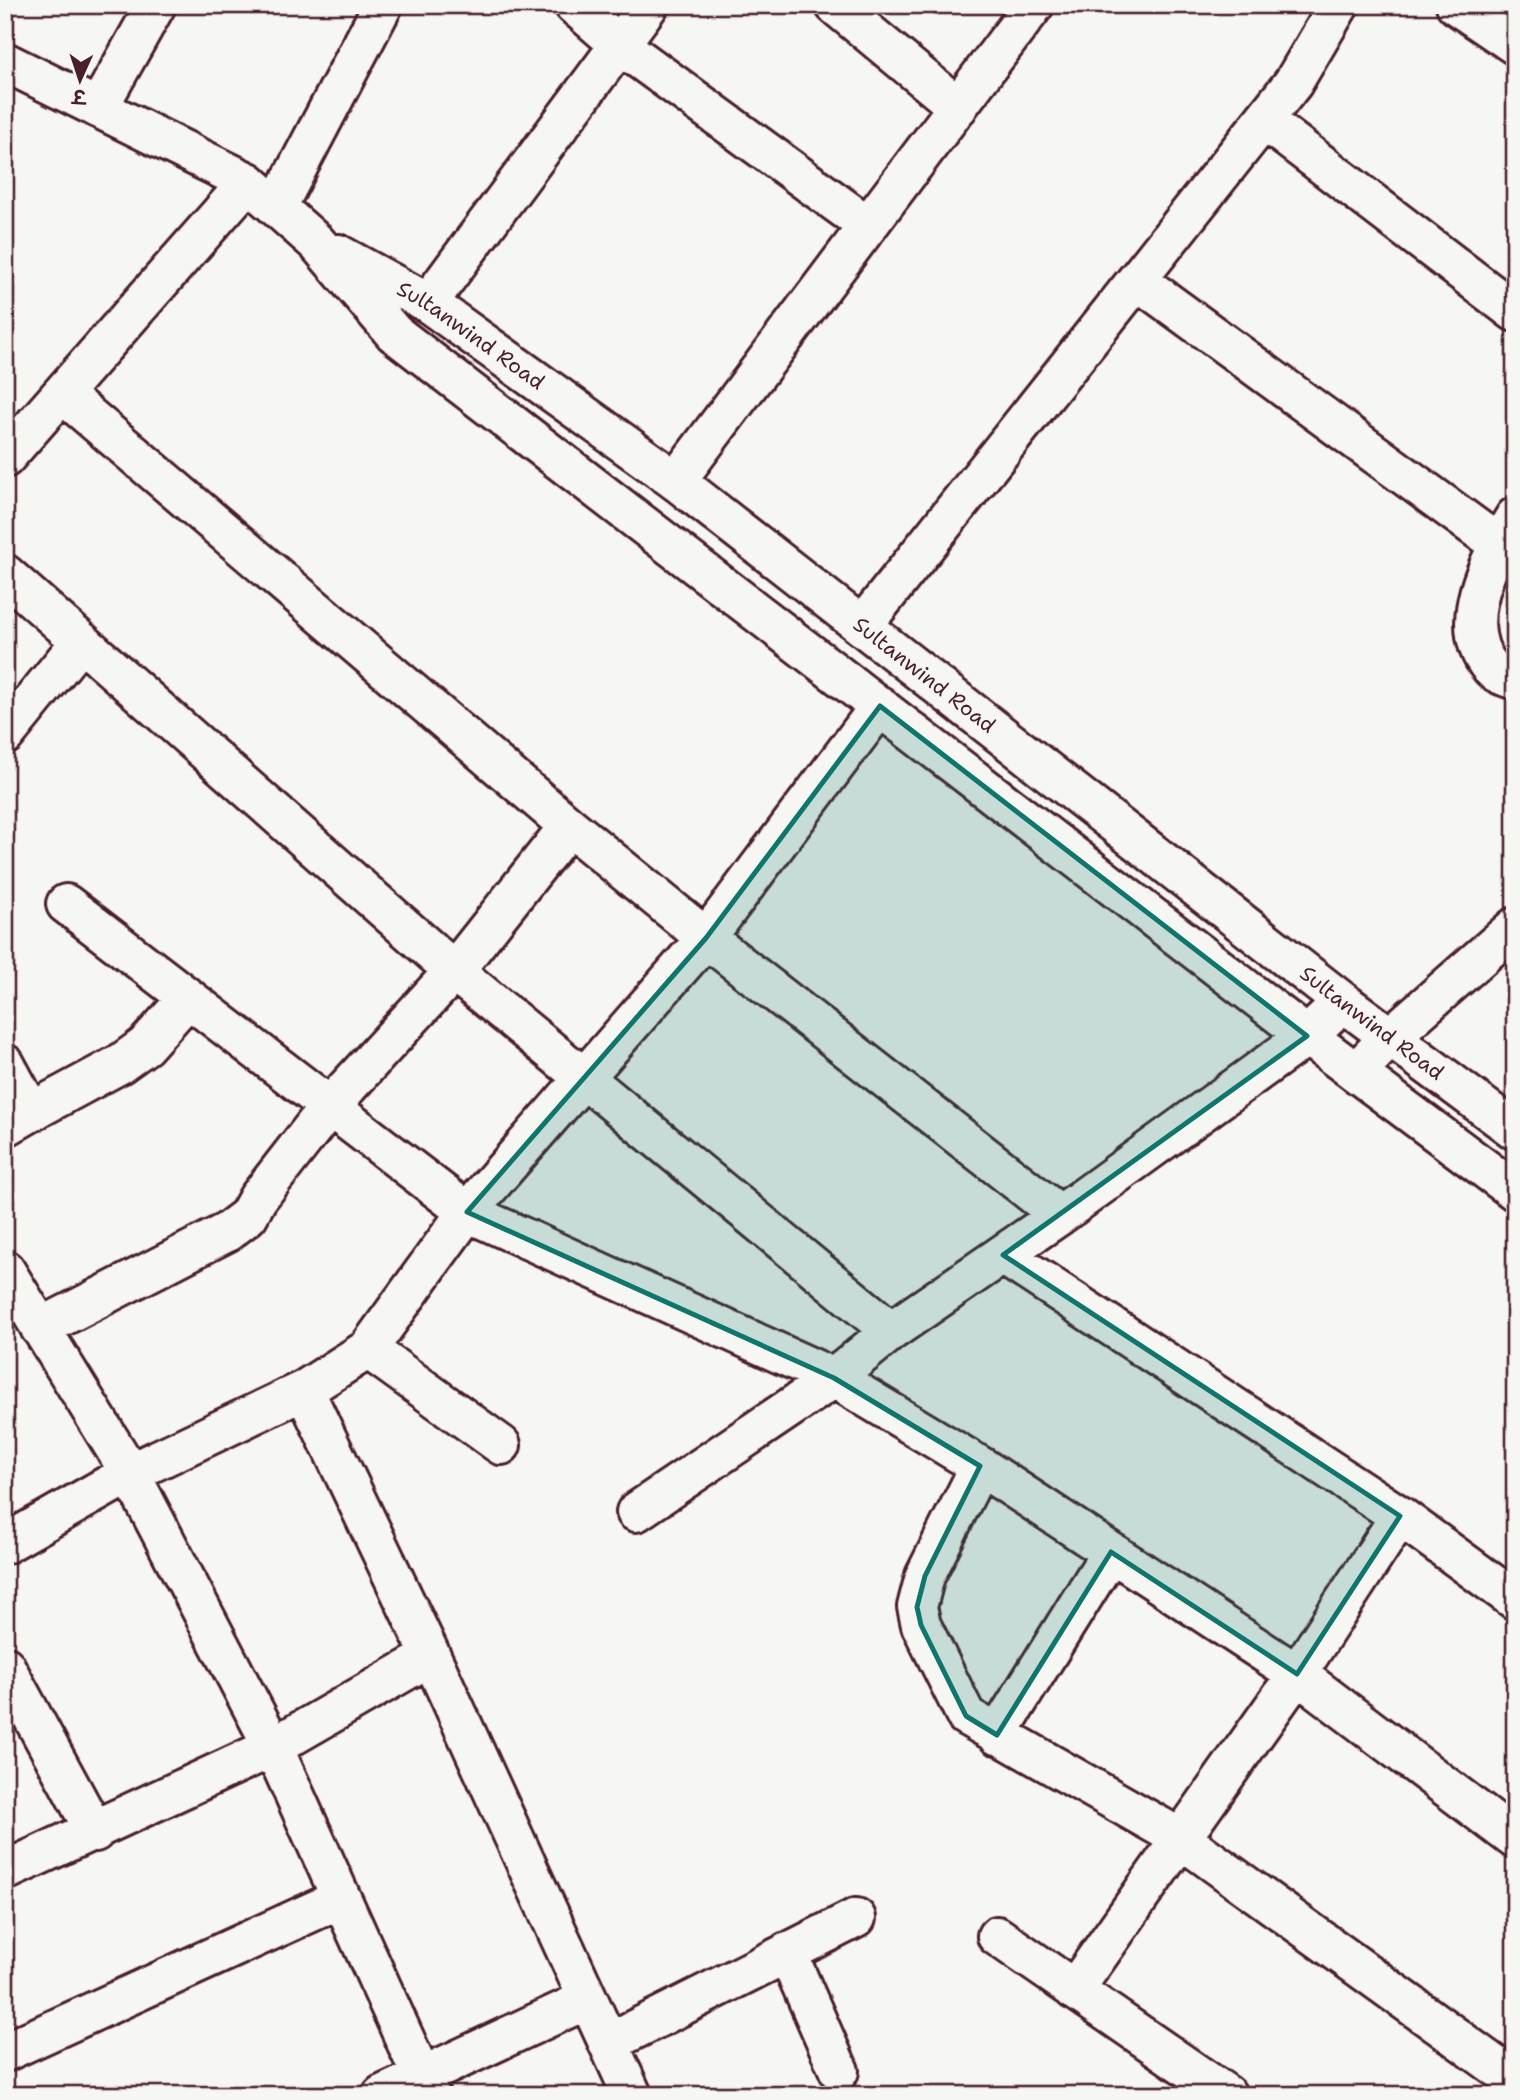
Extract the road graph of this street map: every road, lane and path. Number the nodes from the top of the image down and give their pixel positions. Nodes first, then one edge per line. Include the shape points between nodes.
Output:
1 (156, 5) edge
2 (383, 5) edge
3 (574, 5) edge
4 (649, 5) edge
5 (835, 5) edge
6 (1034, 5) edge
7 (1339, 5) edge
8 (1457, 5) edge
9 (620, 45) junction
10 (1515, 45) edge
11 (5, 62) edge
12 (958, 107) junction
13 (98, 108) junction
14 (1264, 120) junction
15 (248, 182) junction
16 (277, 208) junction
17 (868, 226) junction
18 (317, 243) junction
19 (1138, 280) junction
20 (428, 303) junction
21 (1515, 312) edge
22 (64, 395) junction
23 (5, 458) edge
24 (676, 481) junction
25 (1506, 530) edge
26 (5, 574) edge
27 (863, 625) junction
28 (81, 641) junction
29 (1515, 680) edge
30 (880, 706) junction
31 (5, 735) edge
32 (569, 826) junction
33 (66, 904) dead end
34 (1515, 927) edge
35 (706, 938) junction
36 (454, 971) junction
37 (188, 998) junction
38 (1343, 1002) junction
39 (1307, 1036) junction
40 (1390, 1037) junction
41 (5, 1064) edge
42 (1356, 1072) junction
43 (585, 1077) junction
44 (329, 1107) junction
45 (18, 1119) edge
46 (1515, 1130) edge
47 (1515, 1191) edge
48 (467, 1212) junction
49 (1060, 1215) junction
50 (1003, 1255) junction
51 (5, 1270) edge
52 (40, 1328) junction
53 (891, 1331) junction
54 (368, 1349) junction
55 (834, 1378) junction
56 (304, 1390) junction
57 (501, 1445) dead end
58 (980, 1466) junction
59 (130, 1473) junction
60 (636, 1512) dead end
61 (1400, 1516) junction
62 (5, 1544) edge
63 (1111, 1552) junction
64 (1515, 1600) edge
65 (431, 1656) junction
66 (5, 1666) edge
67 (1297, 1674) junction
68 (997, 1735) junction
69 (273, 1747) junction
70 (94, 1832) junction
71 (1180, 1839) junction
72 (1515, 1839) edge
73 (5, 1871) edge
74 (340, 1899) junction
75 (856, 1917) dead end
76 (997, 1936) dead end
77 (787, 1952) junction
78 (1074, 1990) junction
79 (588, 1999) junction
80 (608, 2043) junction
81 (5, 2052) edge
82 (839, 2071) dead end
83 (1515, 2080) edge
84 (425, 2086) edge
85 (382, 2095) edge
86 (632, 2095) edge
87 (1227, 2095) edge

1 - 13 street
2 - 16 street
3 - 9 street
4 - 9 street
5 - 12 street
6 - 12 street
7 - 14 street via 1293,83
8 - 10 street
9 - 17 street
9 - 20 street
11 - 13 street
12 - 17 street
13 - 15 street
14 - 19 street
14 - 21 street
15 - 16 street
15 - 22 street
16 - 18 street
17 - 24 street
18 - 20 street, Sultanwind Road
18 - 30 street via 394,333
19 - 25 street
19 - 27 street
20 - 24 street, Sultanwind Road
22 - 23 street
22 - 32 street
24 - 27 street, Sultanwind Road
25 - 29 street via 1484,577 1475,616 1476,645 1492,670
26 - 28 street
27 - 38 street, Sultanwind Road
28 - 31 street
28 - 36 street
30 - 35 street
30 - 39 street
32 - 35 street
32 - 36 street
33 - 37 street
34 - 40 street
35 - 43 street
35 - 49 street
36 - 43 street
36 - 44 street
37 - 44 street
37 - 45 street via 145,1046 120,1064
38 - 39 street
38 - 40 street, Sultanwind Road
39 - 42 street
39 - 49 street
40 - 42 street
40 - 46 street, Sultanwind Road
41 - 45 street
42 - 47 street
43 - 48 street
43 - 53 street
44 - 48 street
44 - 52 street via 248,1216 227,1232
48 - 54 street
48 - 55 street
49 - 50 street
50 - 53 street
50 - 61 street
51 - 52 street
52 - 59 street
53 - 55 street
54 - 56 street
54 - 57 street
55 - 58 street
55 - 60 street
56 - 59 street
56 - 65 street
58 - 63 street
58 - 68 street via 925,1576 917,1606 921,1625 966,1716
59 - 62 street
59 - 69 street
61 - 64 street
61 - 67 street
63 - 67 street
63 - 68 street
65 - 69 street
65 - 79 street
66 - 70 street
67 - 71 street
67 - 72 street
68 - 71 street
69 - 70 street
69 - 74 street
70 - 73 street
71 - 78 street
71 - 83 street
74 - 81 street
74 - 84 street
75 - 77 street
76 - 78 street
77 - 80 street
77 - 82 street
78 - 87 street
79 - 80 street
79 - 84 street
80 - 86 street
84 - 85 street

